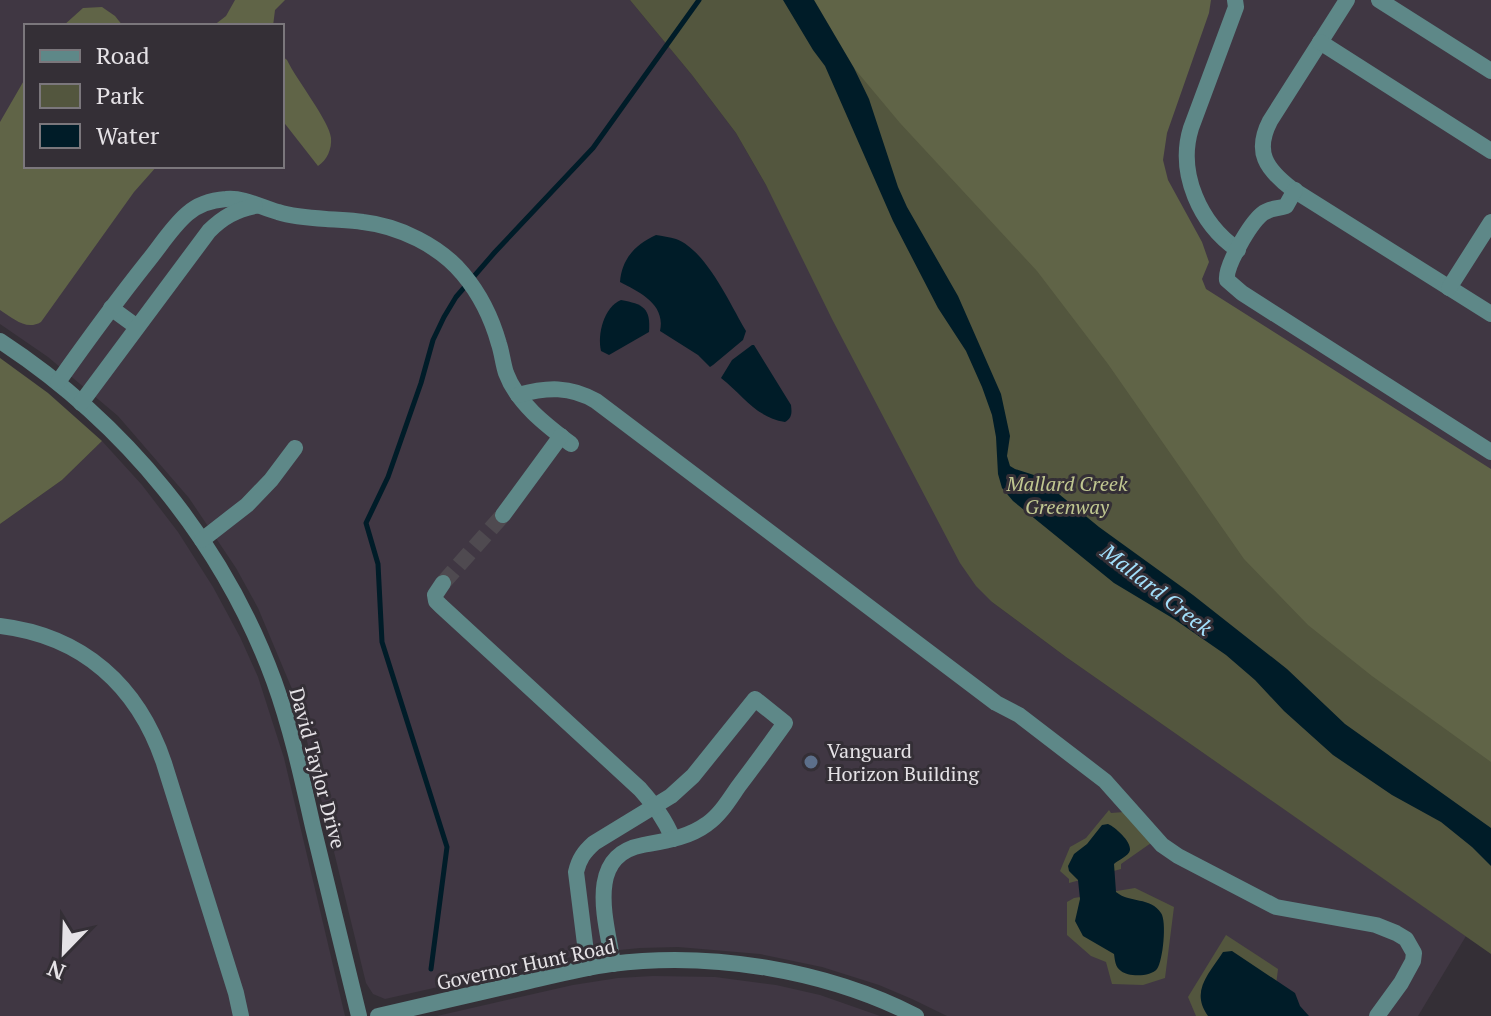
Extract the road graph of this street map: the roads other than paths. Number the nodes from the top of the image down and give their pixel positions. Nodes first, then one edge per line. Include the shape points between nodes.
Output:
1 (1235, 0) edge
2 (1347, 0) edge
3 (1379, 0) edge
4 (1320, 42) junction
5 (1491, 71) edge
6 (1491, 151) edge
7 (1295, 190) junction
8 (256, 205) junction
9 (1491, 222) edge
10 (1238, 250) junction
11 (1449, 288) junction
12 (111, 308) junction
13 (1491, 314) edge
14 (137, 327) junction
15 (0, 341) edge
16 (58, 382) junction
17 (518, 395) junction
18 (81, 403) junction
19 (295, 448) dead end
20 (1491, 452) edge
21 (503, 515) tunnel mouth
22 (202, 540) junction
23 (443, 583) dead end
24 (0, 626) edge
25 (655, 806) junction
26 (607, 835) junction
27 (673, 839) junction
28 (620, 854) junction
29 (613, 964) junction
30 (588, 968) junction
31 (236, 993) junction
32 (241, 1016) edge
33 (253, 1016) edge
34 (359, 1016) edge
35 (378, 1016) edge
36 (916, 1016) edge
37 (1377, 1016) edge

1 - 10 street via 1188,137 1187,160 1199,206 1217,233
2 - 4 street
3 - 5 street
4 - 6 street
4 - 7 street via 1262,142 1269,167
7 - 10 street via 1286,206 1259,216
7 - 11 street
8 - 12 street via 230,198 189,212
8 - 14 street via 229,214 209,231
8 - 17 street via 297,217 385,226 453,263 483,305
9 - 11 street
10 - 20 street via 1226,273 1231,285
11 - 13 street
12 - 14 street
12 - 16 street
14 - 18 street
15 - 16 street, David Taylor Drive
16 - 18 street, David Taylor Drive
17 - 21 street via 566,440
17 - 37 street via 557,388 596,401 1093,771 1178,856 1276,907 1376,925 1406,939 1413,961
18 - 22 street, David Taylor Drive via 137,456
19 - 22 street via 247,505
22 - 34 street, David Taylor Drive via 249,623 282,703
23 - 25 street via 436,601
24 - 31 street via 46,636 85,656 111,676 144,716 164,763
25 - 26 street
25 - 27 street
25 - 27 street via 693,776 755,699 785,723 722,810 696,831
26 - 28 street
26 - 30 street via 585,851 576,872
27 - 28 street
28 - 29 street via 603,889
29 - 30 street, Governor Hunt Road
29 - 36 street, Governor Hunt Road via 697,961 755,966 828,982
30 - 35 street, Governor Hunt Road
31 - 32 street
31 - 33 street

